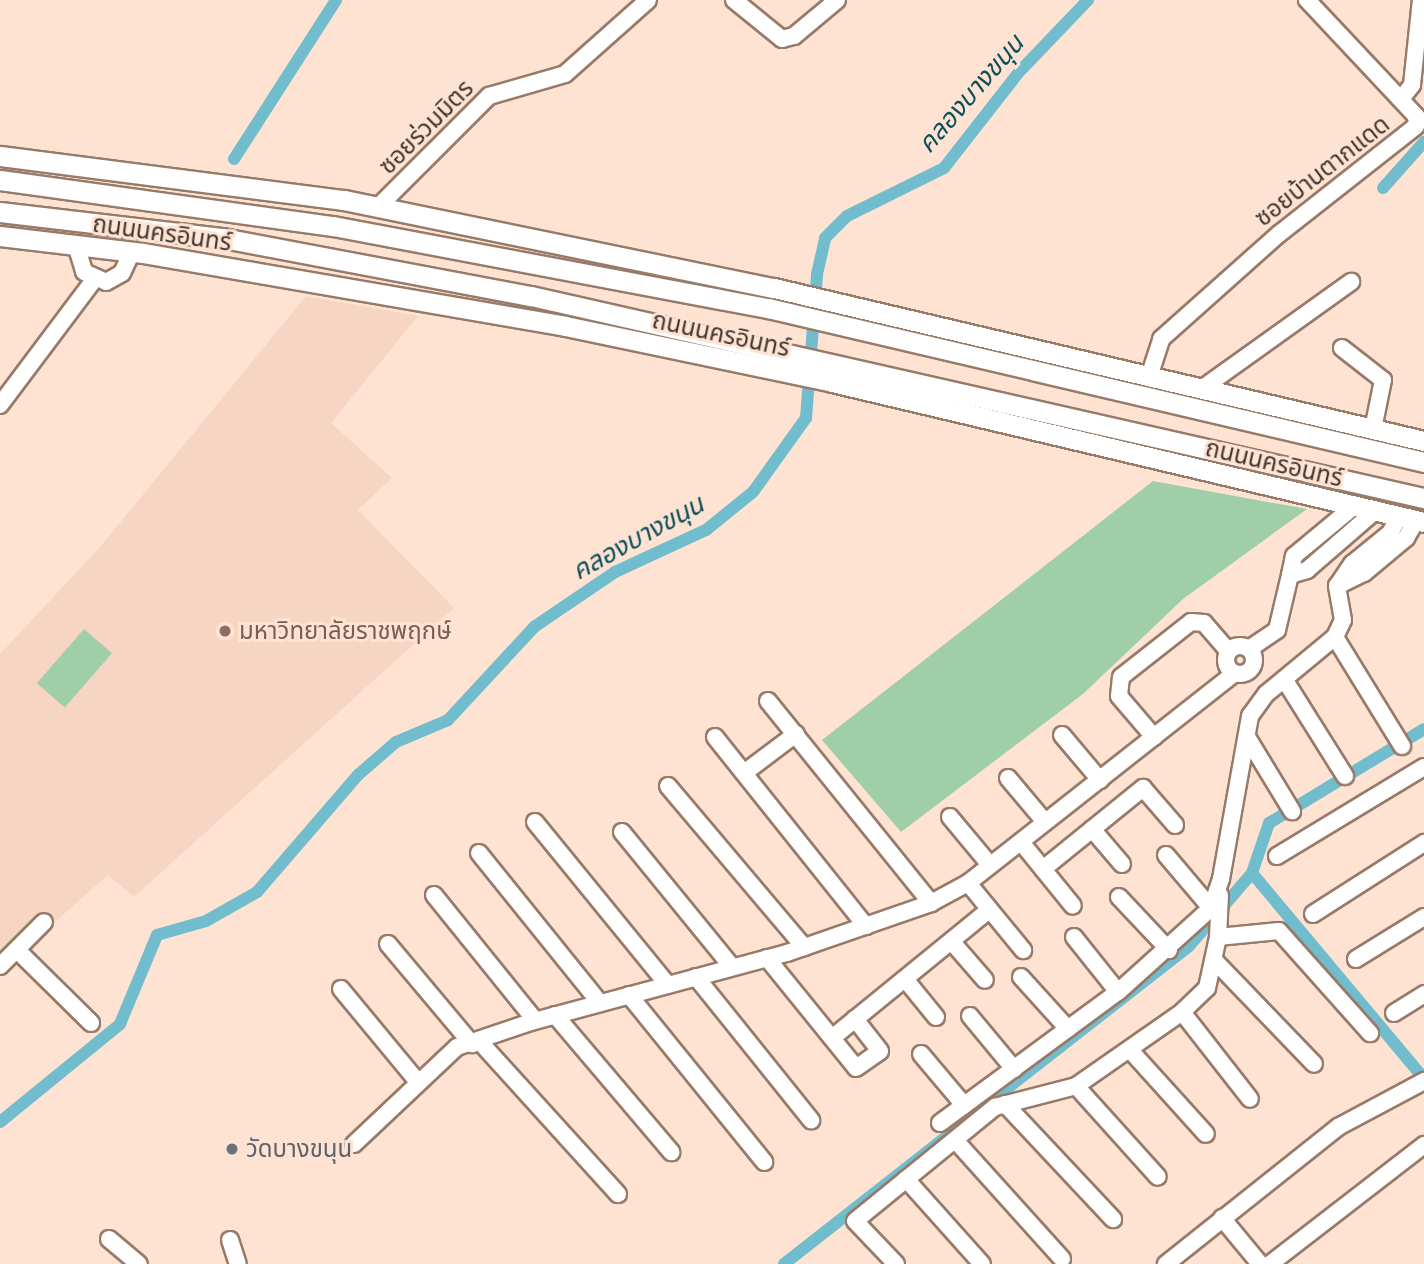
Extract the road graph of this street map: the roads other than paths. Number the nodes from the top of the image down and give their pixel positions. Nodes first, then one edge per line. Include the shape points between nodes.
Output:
1 (648, 0) edge
2 (734, 0) edge
3 (837, 0) edge
4 (1307, 0) edge
5 (1421, 0) edge
6 (1401, 99) junction
7 (1421, 114) edge
8 (0, 159) edge
9 (0, 180) edge
10 (132, 198) junction
11 (379, 207) junction
12 (0, 212) edge
13 (0, 236) edge
14 (223, 237) junction
15 (76, 245) junction
16 (137, 253) junction
17 (94, 280) junction
18 (1352, 282) dead end
19 (1342, 348) dead end
20 (822, 370) junction
21 (1149, 377) junction
22 (1200, 390) junction
23 (0, 405) edge
24 (1373, 429) junction
25 (1424, 440) edge
26 (1424, 462) edge
27 (1424, 498) edge
28 (1353, 507) junction
29 (1374, 512) junction
30 (1413, 520) edge
31 (1290, 575) junction
32 (1335, 637) junction
33 (1249, 649) junction
34 (1229, 652) junction
35 (1234, 674) junction
36 (1286, 681) junction
37 (768, 701) dead end
38 (796, 734) junction
39 (1062, 735) dead end
40 (716, 737) dead end
41 (1154, 737) junction
42 (1247, 737) junction
43 (1402, 746) dead end
44 (1424, 767) edge
45 (744, 773) junction
46 (1345, 776) dead end
47 (1008, 778) dead end
48 (1100, 780) junction
49 (668, 786) dead end
50 (1292, 811) dead end
51 (950, 817) dead end
52 (535, 822) dead end
53 (1045, 822) junction
54 (1175, 825) dead end
55 (1092, 830) junction
56 (622, 832) dead end
57 (1021, 842) junction
58 (1424, 843) edge
59 (479, 853) dead end
60 (1166, 855) dead end
61 (1277, 856) dead end
62 (1122, 864) dead end
63 (990, 866) junction
64 (1043, 869) junction
65 (1221, 879) junction
66 (968, 883) junction
67 (434, 895) dead end
68 (1119, 897) dead end
69 (931, 903) junction
70 (1073, 906) dead end
71 (1211, 908) junction
72 (989, 910) junction
73 (1312, 914) dead end
74 (1424, 917) edge
75 (44, 922) dead end
76 (866, 926) junction
77 (1074, 937) dead end
78 (1218, 937) junction
79 (952, 942) junction
80 (388, 944) dead end
81 (804, 947) junction
82 (17, 950) junction
83 (1023, 950) dead end
84 (1169, 950) junction
85 (767, 958) junction
86 (1356, 959) dead end
87 (1214, 960) junction
88 (0, 966) edge
89 (732, 967) junction
90 (696, 977) junction
91 (1021, 977) dead end
92 (905, 979) junction
93 (985, 980) dead end
94 (668, 985) junction
95 (341, 989) dead end
96 (1118, 992) junction
97 (629, 995) junction
98 (1424, 995) edge
99 (600, 1003) junction
100 (1182, 1012) junction
101 (1394, 1013) dead end
102 (555, 1015) junction
103 (970, 1016) dead end
104 (936, 1017) dead end
105 (855, 1019) junction
106 (535, 1020) junction
107 (91, 1023) dead end
108 (1068, 1029) junction
109 (1370, 1033) dead end
110 (832, 1038) junction
111 (477, 1044) junction
112 (1130, 1050) junction
113 (921, 1054) dead end
114 (1314, 1064) dead end
115 (1014, 1069) junction
116 (1424, 1081) edge
117 (418, 1082) junction
118 (1076, 1086) junction
119 (1250, 1098) dead end
120 (1005, 1104) junction
121 (964, 1105) junction
122 (811, 1120) dead end
123 (940, 1123) dead end
124 (1206, 1134) dead end
125 (955, 1140) junction
126 (354, 1144) dead end
127 (1424, 1145) edge
128 (671, 1152) dead end
129 (764, 1162) dead end
130 (1158, 1177) dead end
131 (906, 1179) junction
132 (618, 1194) dead end
133 (1222, 1218) junction
134 (1113, 1219) dead end
135 (110, 1239) dead end
136 (230, 1240) dead end
137 (1062, 1259) dead end
138 (139, 1264) edge
139 (238, 1264) edge
140 (896, 1264) edge
141 (982, 1264) edge
142 (1166, 1264) edge
143 (1260, 1264) edge
144 (1270, 1264) edge

1 - 11 street, ซอยร่วมมิตร via 565,74 489,96
2 - 3 street via 782,39 794,36
4 - 6 street, ซอยบ้านตากแดด
5 - 6 street via 1412,85
6 - 7 street, ซอยบ้านตากแดด
7 - 21 street, ซอยบ้านตากแดด via 1416,126 1279,233 1161,339
8 - 10 main road
8 - 11 main road
9 - 10 main road, ถนนนครอินทร์
10 - 26 main road, ถนนนครอินทร์ via 384,235 796,315
11 - 21 main road via 799,294
12 - 14 main road, ถนนนครอินทร์
13 - 15 main road, ถนนนครอินทร์
14 - 16 main road via 211,243 157,244
14 - 20 main road, ถนนนครอินทร์ via 531,296 796,355
15 - 16 main road, ถนนนครอินทร์
15 - 17 street via 80,266
16 - 17 street via 114,280
16 - 20 main road, ถนนนครอินทร์ via 408,296 797,375
17 - 23 street
18 - 22 street
19 - 24 street via 1382,380
20 - 27 main road, ถนนนครอินทร์
20 - 28 main road, ถนนนครอินทร์
21 - 22 main road
22 - 24 main road
24 - 25 main road
28 - 29 main road, ถนนนครอินทร์
28 - 31 street via 1294,556
29 - 30 main road, ถนนนครอินทร์
29 - 31 street via 1307,570
30 - 32 street via 1406,538 1364,573 1337,586 1343,620
31 - 33 street via 1277,630
32 - 36 street
32 - 43 street
33 - 34 street via 1236,647
33 - 35 street via 1254,656 1251,670
34 - 35 street via 1226,664
34 - 41 street via 1204,623 1191,622 1121,677 1119,696
35 - 41 street
36 - 42 street via 1266,694 1250,716
36 - 46 street
37 - 38 street
38 - 45 street
38 - 69 street
39 - 48 street
40 - 45 street
41 - 48 street
42 - 50 street
42 - 65 street
44 - 61 street
45 - 76 street
47 - 53 street
48 - 53 street
49 - 81 street
51 - 63 street
52 - 94 street
53 - 57 street
54 - 55 street via 1143,788
55 - 62 street
55 - 64 street
56 - 89 street
57 - 63 street
57 - 64 street
58 - 73 street
59 - 99 street
60 - 71 street
63 - 66 street
64 - 70 street
65 - 71 street
65 - 78 street
66 - 69 street
66 - 72 street
67 - 106 street
68 - 84 street
69 - 76 street
71 - 84 street
72 - 79 street
72 - 83 street
74 - 86 street
75 - 82 street
76 - 81 street
77 - 96 street
78 - 87 street
78 - 109 street via 1279,931
79 - 92 street
79 - 93 street
80 - 111 street
81 - 85 street
82 - 88 street
82 - 107 street
84 - 96 street
85 - 89 street
85 - 110 street
87 - 100 street via 1208,988
87 - 114 street
89 - 90 street
90 - 94 street
90 - 122 street
91 - 108 street
92 - 104 street
92 - 105 street
94 - 97 street
95 - 117 street
96 - 108 street
97 - 99 street
97 - 129 street
98 - 101 street
99 - 102 street
100 - 112 street
100 - 119 street
102 - 106 street
102 - 128 street
103 - 115 street
105 - 110 street
105 - 110 street via 880,1051 856,1069
106 - 111 street
108 - 115 street
111 - 117 street via 457,1047
111 - 132 street
112 - 118 street
112 - 124 street
113 - 121 street
115 - 121 street
116 - 133 street via 1338,1127
117 - 126 street
118 - 120 street
118 - 130 street
120 - 125 street
120 - 134 street
121 - 123 street
125 - 131 street
125 - 137 street
127 - 144 street
131 - 140 street via 855,1221
131 - 141 street
133 - 142 street
133 - 143 street
135 - 138 street
136 - 139 street

